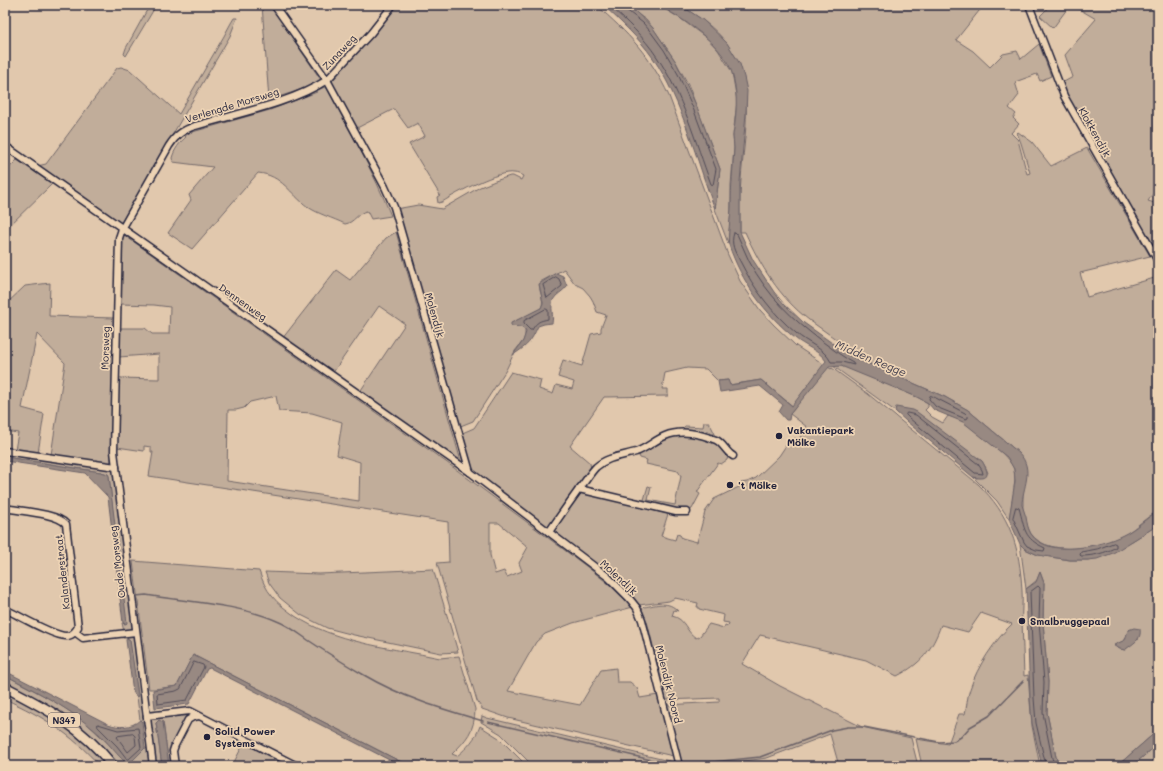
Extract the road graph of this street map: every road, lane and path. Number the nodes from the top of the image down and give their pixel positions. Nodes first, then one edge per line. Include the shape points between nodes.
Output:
1 (274, 5) edge
2 (393, 5) edge
3 (1029, 5) edge
4 (327, 80) junction
5 (5, 146) edge
6 (122, 229) junction
7 (1158, 261) edge
8 (5, 451) edge
9 (733, 456) dead end
10 (116, 467) junction
11 (470, 472) junction
12 (579, 489) junction
13 (5, 508) edge
14 (687, 512) dead end
15 (549, 532) junction
16 (637, 608) joint
17 (5, 609) edge
18 (75, 632) junction
19 (136, 632) junction
20 (5, 687) edge
21 (147, 716) junction
22 (200, 716) junction
23 (114, 766) edge
24 (153, 766) edge
25 (175, 766) edge
26 (297, 766) edge
27 (679, 766) edge

1 - 4 street, Zunaweg
2 - 4 street, Zunaweg
3 - 7 street, Klokkendijk via 1064,96
4 - 6 street, Verlengde Morsweg via 290,97 180,132
4 - 11 street, Molendijk via 394,207
5 - 6 street, Dennenweg
6 - 10 street, Morsweg via 114,451
6 - 11 street, Dennenweg
8 - 10 street
9 - 12 street via 718,441 687,432 674,433 637,452 600,464 594,468
10 - 19 street, Oude Morsweg
11 - 15 street, Molendijk
12 - 14 street via 676,512
12 - 15 street
13 - 18 street, Kalanderstraat via 54,517 66,524 78,625
15 - 16 street, Molendijk via 608,577
16 - 27 street, Molendijk Noord via 646,632
17 - 18 street via 55,633 66,636
18 - 19 street via 83,638
19 - 21 street, Oude Morsweg
20 - 23 main road, N347 via 40,705 77,729
21 - 22 street via 190,711
21 - 24 street, Oude Morsweg
22 - 25 street via 188,720 175,744
22 - 26 street

